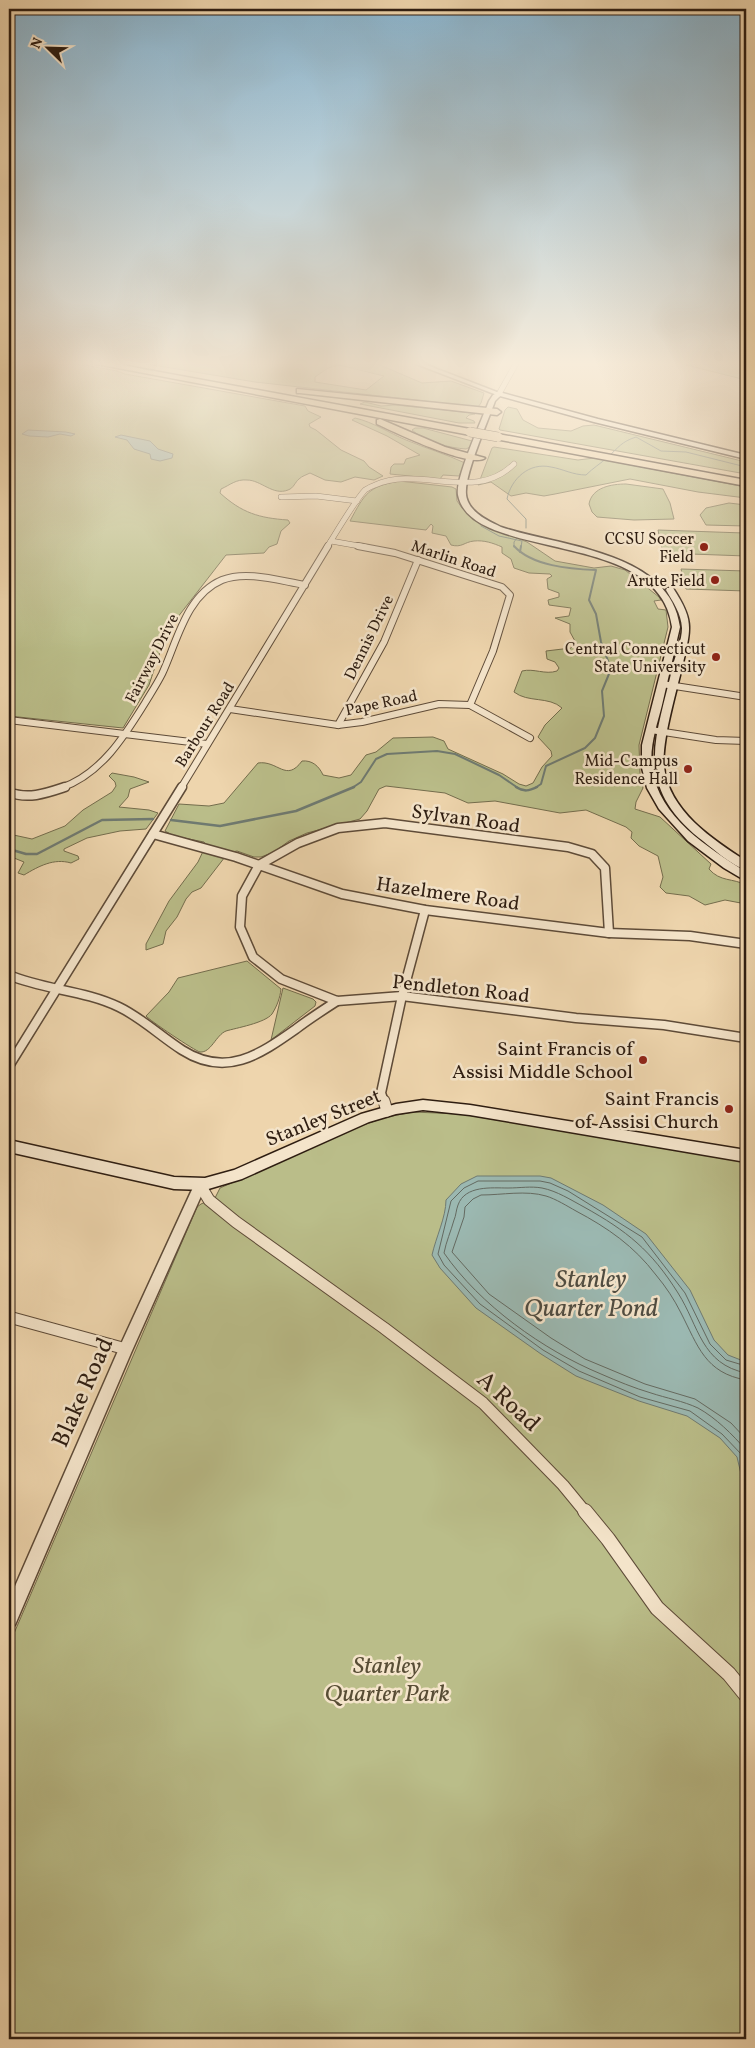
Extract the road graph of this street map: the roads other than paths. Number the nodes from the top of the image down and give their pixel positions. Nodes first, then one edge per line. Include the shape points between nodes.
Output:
1 (477, 458) edge
2 (478, 458) edge
3 (623, 458) joint
4 (514, 464) dead end
5 (475, 475) junction
6 (746, 478) edge
7 (463, 483) junction
8 (746, 483) edge
9 (280, 497) dead end
10 (357, 501) junction
11 (502, 527) junction
12 (331, 541) junction
13 (555, 542) junction
14 (418, 560) junction
15 (305, 585) junction
16 (662, 684) junction
17 (674, 686) junction
18 (746, 697) edge
19 (470, 705) junction
20 (230, 709) junction
21 (9, 720) edge
22 (338, 725) junction
23 (651, 730) junction
24 (663, 732) junction
25 (127, 733) junction
26 (530, 738) dead end
27 (746, 740) edge
28 (208, 744) junction
29 (9, 792) edge
30 (153, 834) junction
31 (259, 865) junction
32 (746, 866) edge
33 (746, 877) edge
34 (425, 910) junction
35 (609, 933) junction
36 (746, 944) edge
37 (9, 975) edge
38 (57, 990) junction
39 (402, 996) junction
40 (337, 1002) junction
41 (746, 1038) edge
42 (9, 1066) edge
43 (387, 1111) junction
44 (9, 1146) edge
45 (746, 1156) edge
46 (200, 1185) junction
47 (9, 1317) edge
48 (126, 1349) junction
49 (9, 1619) edge
50 (746, 1696) edge

1 - 7 main road
2 - 5 main road
3 - 6 highway
3 - 8 highway
4 - 5 street, Barbour Road via 495,478
5 - 7 street, Barbour Road
5 - 11 main road via 471,494 475,505
7 - 10 street, Barbour Road via 391,480 366,489
7 - 11 main road via 462,496 468,508 478,518
9 - 10 street via 310,496
10 - 12 street, Barbour Road
11 - 13 main road
12 - 14 street, Marlin Road
12 - 15 street, Barbour Road
13 - 16 main road via 620,563 645,578 663,595 672,610 676,627
13 - 17 main road via 597,549 628,561 655,577 673,594 683,611 686,627
14 - 19 street, Marlin Road via 502,587 510,595 493,651
14 - 22 street, Dennis Drive via 384,642
15 - 20 street, Barbour Road
15 - 25 street, Fairway Drive via 240,576 209,587 189,613 174,640 162,674
16 - 17 street
16 - 23 main road
17 - 18 street
17 - 24 main road
19 - 22 street, Pape Road via 439,704
19 - 26 street, Pape Road
20 - 22 street, Pape Road
20 - 28 street, Barbour Road
21 - 25 street
23 - 24 street
23 - 33 main road via 647,768 651,786 663,808 696,843
24 - 27 street via 716,740
24 - 32 main road via 658,763 669,798 701,834
25 - 28 street
25 - 29 street, Fairway Drive via 107,758 84,777 68,785 36,796
28 - 30 street, Barbour Road
30 - 31 street, Hazelmere Road
30 - 38 street, Barbour Road
31 - 34 street, Hazelmere Road via 342,894
31 - 35 street, Sylvan Road via 298,842 338,828 385,823 568,847 592,854 605,868
31 - 40 street, Pendleton Road via 242,896 240,927 253,957 281,979
34 - 35 street, Hazelmere Road
34 - 39 street
35 - 36 street, Hazelmere Road via 690,936
37 - 38 street
38 - 40 street via 103,1000 122,1008 185,1052 219,1064 257,1056
38 - 42 street, Barbour Road
39 - 40 street, Pendleton Road
39 - 41 street, Pendleton Road via 576,1018 664,1025
39 - 43 street via 381,1093
43 - 45 main road, Stanley Street via 415,1106 451,1108
43 - 46 main road, Stanley Street via 347,1125 230,1178
44 - 46 main road, Stanley Street via 176,1183
46 - 48 street, Blake Road
46 - 50 street, A Road via 209,1200 236,1222 483,1403 563,1485 608,1539 658,1608 729,1674
47 - 48 street
48 - 49 street, Blake Road

